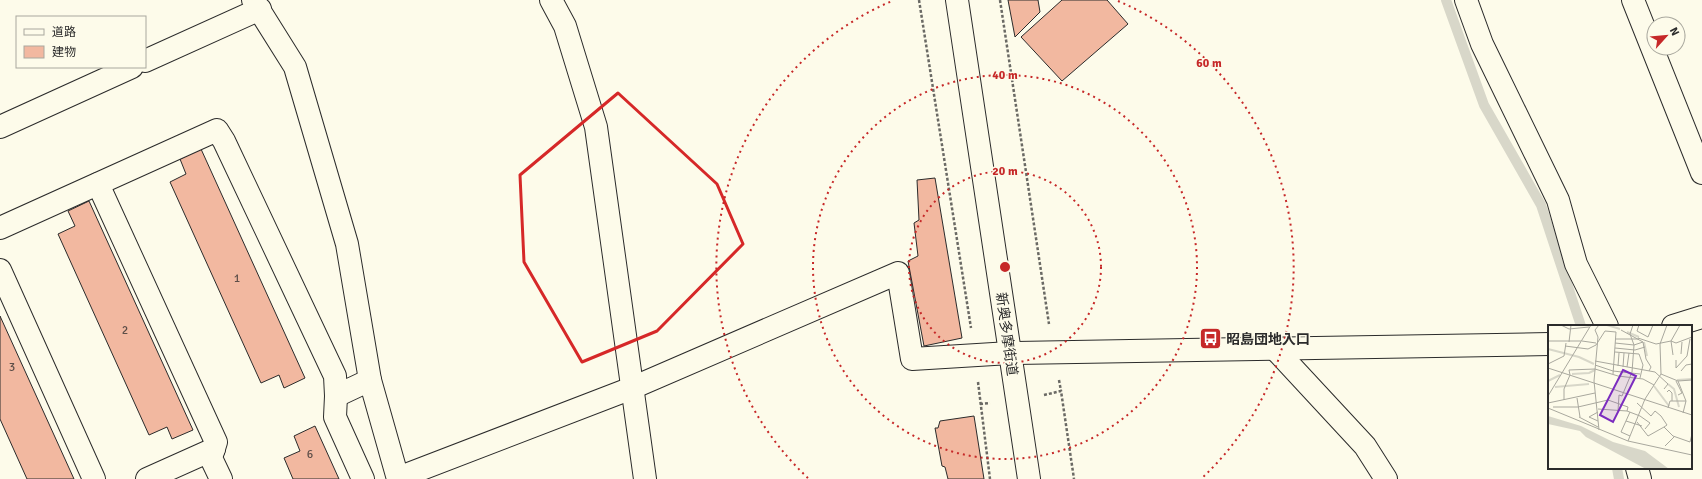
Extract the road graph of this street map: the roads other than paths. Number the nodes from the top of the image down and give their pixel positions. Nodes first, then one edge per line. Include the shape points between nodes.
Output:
1 (551, 0) edge
2 (957, 0) edge
3 (1466, 0) edge
4 (1633, 0) edge
5 (256, 5) edge
6 (146, 60) edge
7 (130, 68) edge
8 (0, 127) edge
9 (1702, 173) edge
10 (98, 184) junction
11 (0, 228) edge
12 (0, 270) edge
13 (1702, 317) edge
14 (1606, 325) edge
15 (1675, 325) edge
16 (1548, 344) edge
17 (1274, 348) junction
18 (1010, 353) junction
19 (370, 380) junction
20 (632, 388) junction
21 (336, 396) junction
22 (214, 449) junction
23 (1637, 469) edge
24 (94, 479) edge
25 (147, 479) edge
26 (221, 479) edge
27 (363, 479) edge
28 (398, 479) edge
29 (645, 479) edge
30 (1029, 479) edge
31 (1386, 479) edge
32 (1640, 479) edge

1 - 20 street via 565,26 596,128
2 - 18 street, 新奥多摩街道
3 - 14 street via 1482,44 1558,200 1576,264
4 - 9 street
5 - 6 street
5 - 19 street via 295,67 347,244
7 - 8 street
10 - 11 street
10 - 21 street via 217,130 334,376
10 - 22 street via 216,442
12 - 24 street
13 - 15 street
16 - 17 street
17 - 18 street
17 - 31 street via 1364,446
18 - 20 street via 912,359 898,273
18 - 30 street, 新奥多摩街道
19 - 21 street
19 - 28 street
20 - 28 street
20 - 29 street
21 - 27 street via 335,417
22 - 25 street
22 - 26 street via 211,458
23 - 32 street

